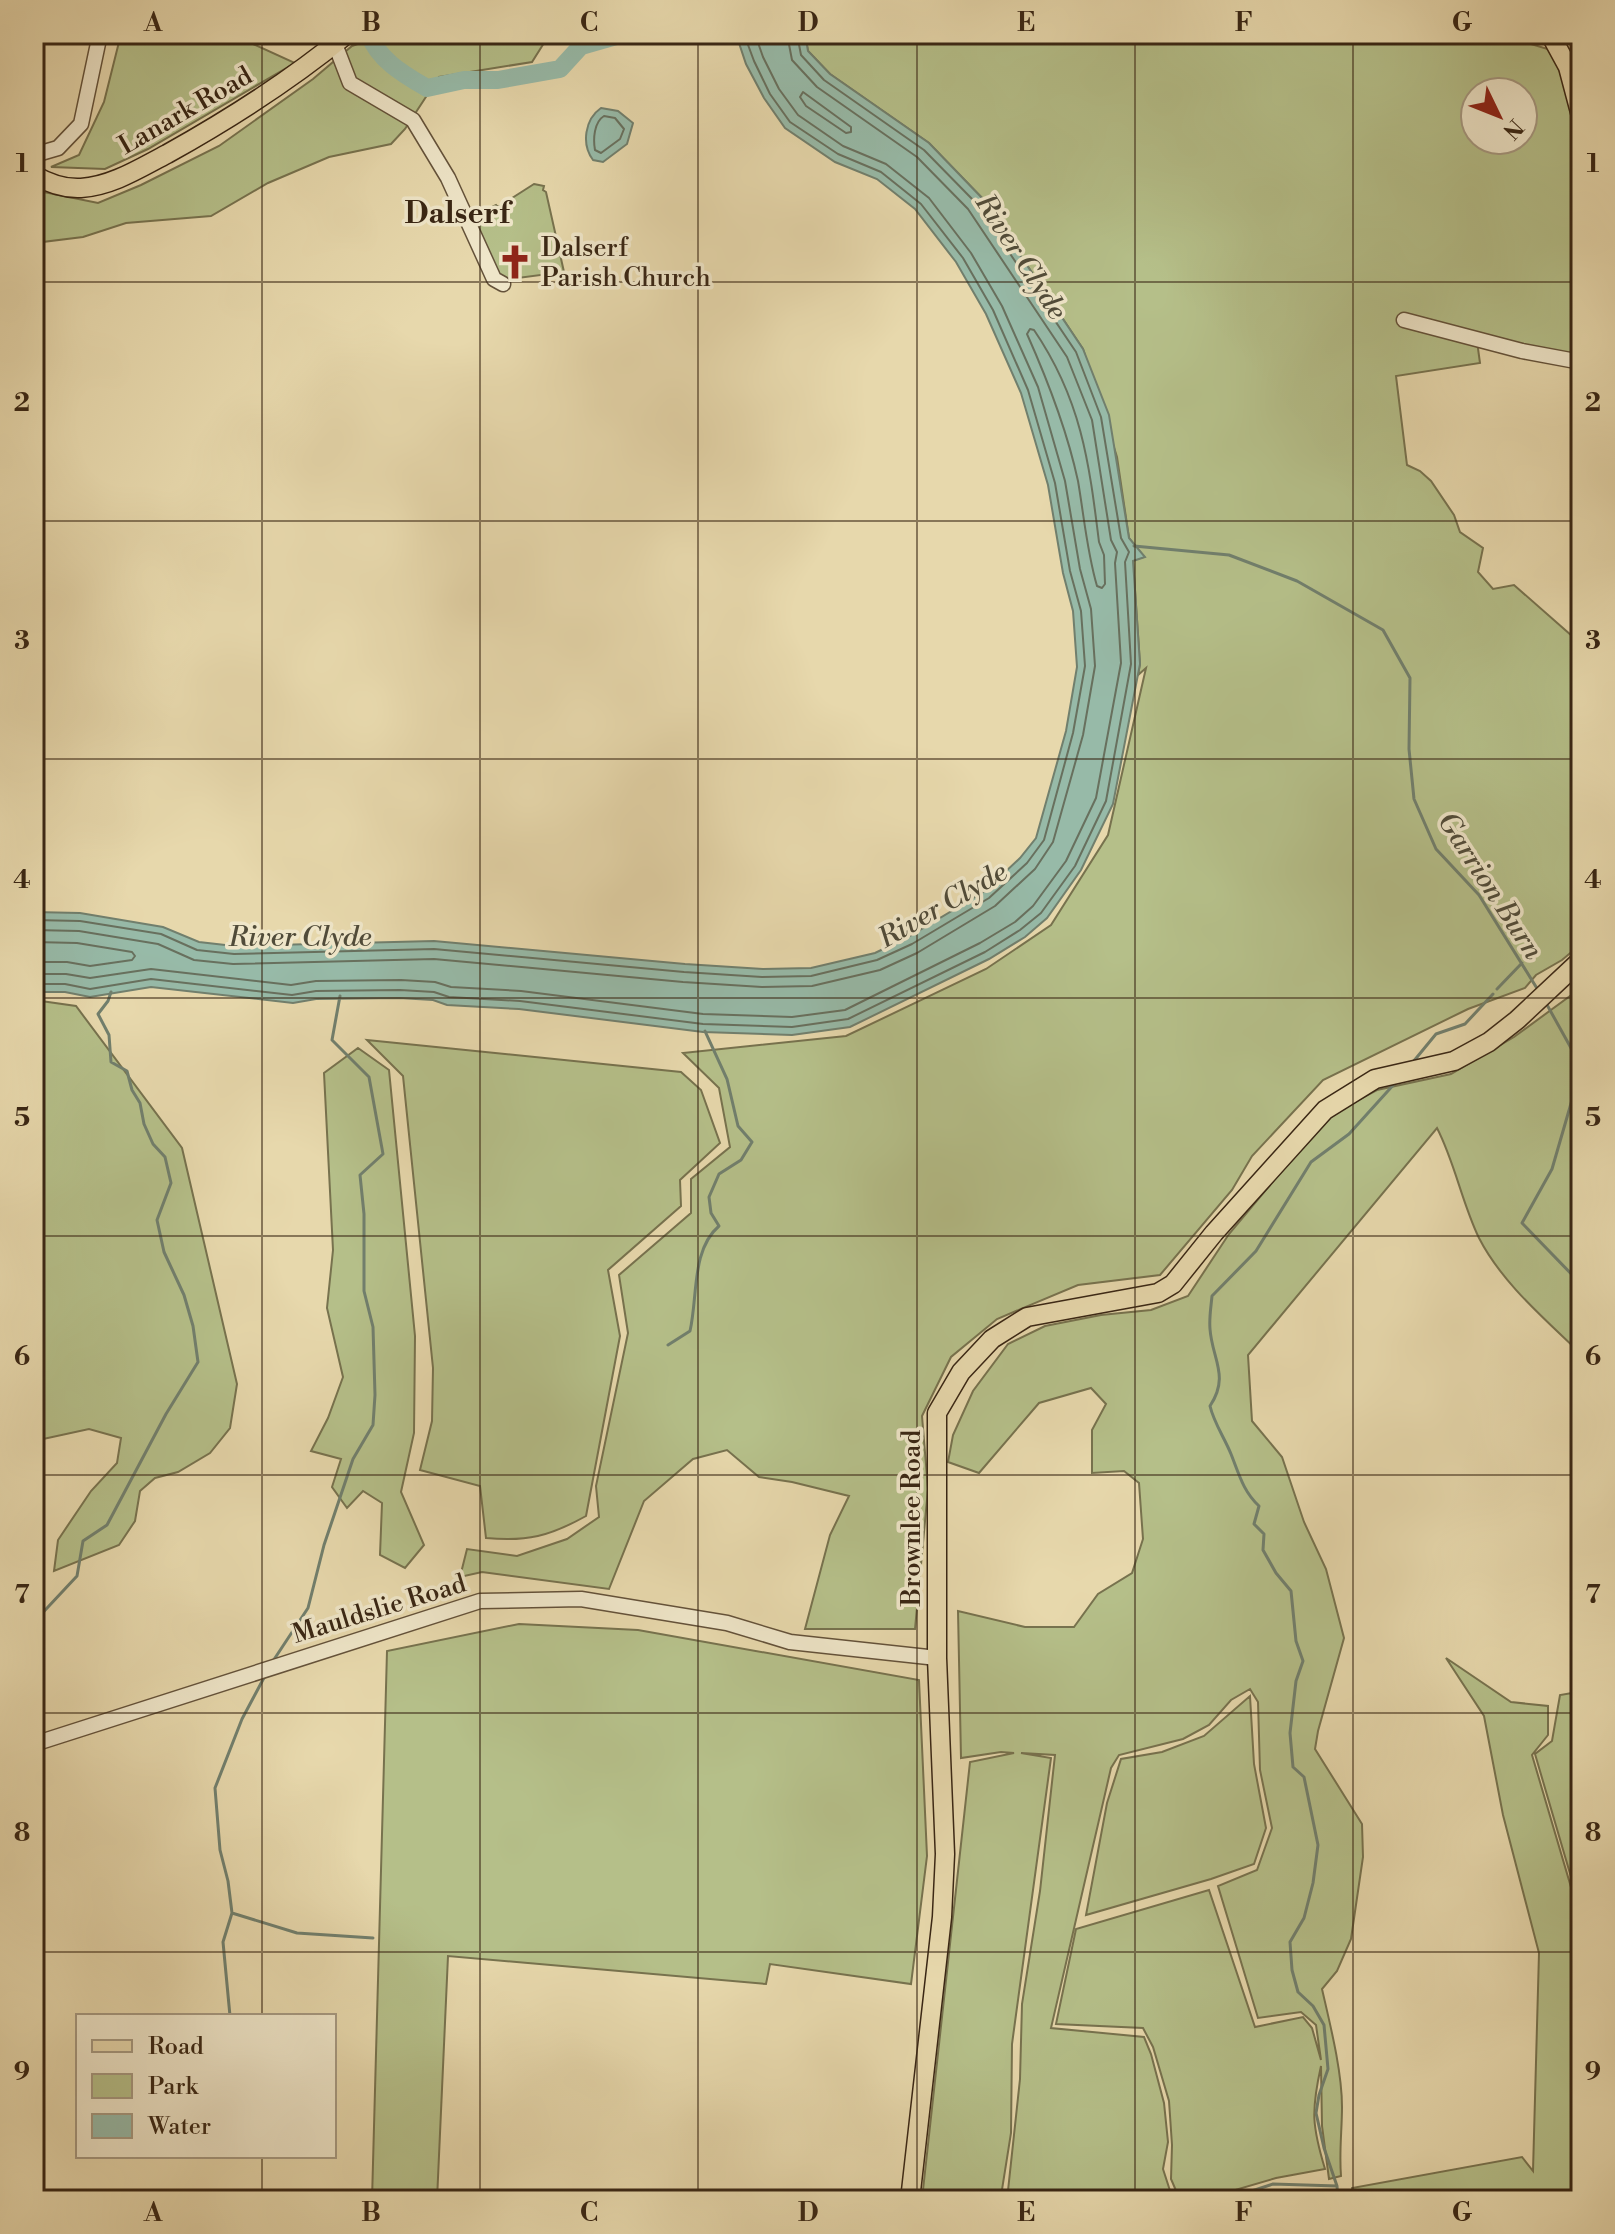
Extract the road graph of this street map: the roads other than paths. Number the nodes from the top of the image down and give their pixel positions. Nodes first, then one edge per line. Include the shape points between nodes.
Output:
1 (100, 34) edge
2 (1550, 34) edge
3 (341, 39) edge
4 (1581, 116) edge
5 (34, 155) edge
6 (34, 175) edge
7 (503, 284) dead end
8 (1404, 320) dead end
9 (1581, 362) edge
10 (1574, 966) edge
11 (937, 1658) junction
12 (34, 1744) edge
13 (910, 2200) edge

1 - 5 street via 81,124 58,148
2 - 4 main road via 1571,75
3 - 6 main road, Lanark Road via 216,127 133,172 80,188
3 - 7 street via 350,83 413,120 448,178 494,279
8 - 9 street
10 - 11 main road, Brownlee Road via 1489,1042 1454,1061 1375,1079 1325,1110 1173,1284 1158,1293 1027,1317 992,1339 971,1361 937,1413
11 - 12 street, Mauldslie Road via 790,1642 727,1623 581,1599 480,1601
11 - 13 main road, Brownlee Road via 943,1902

